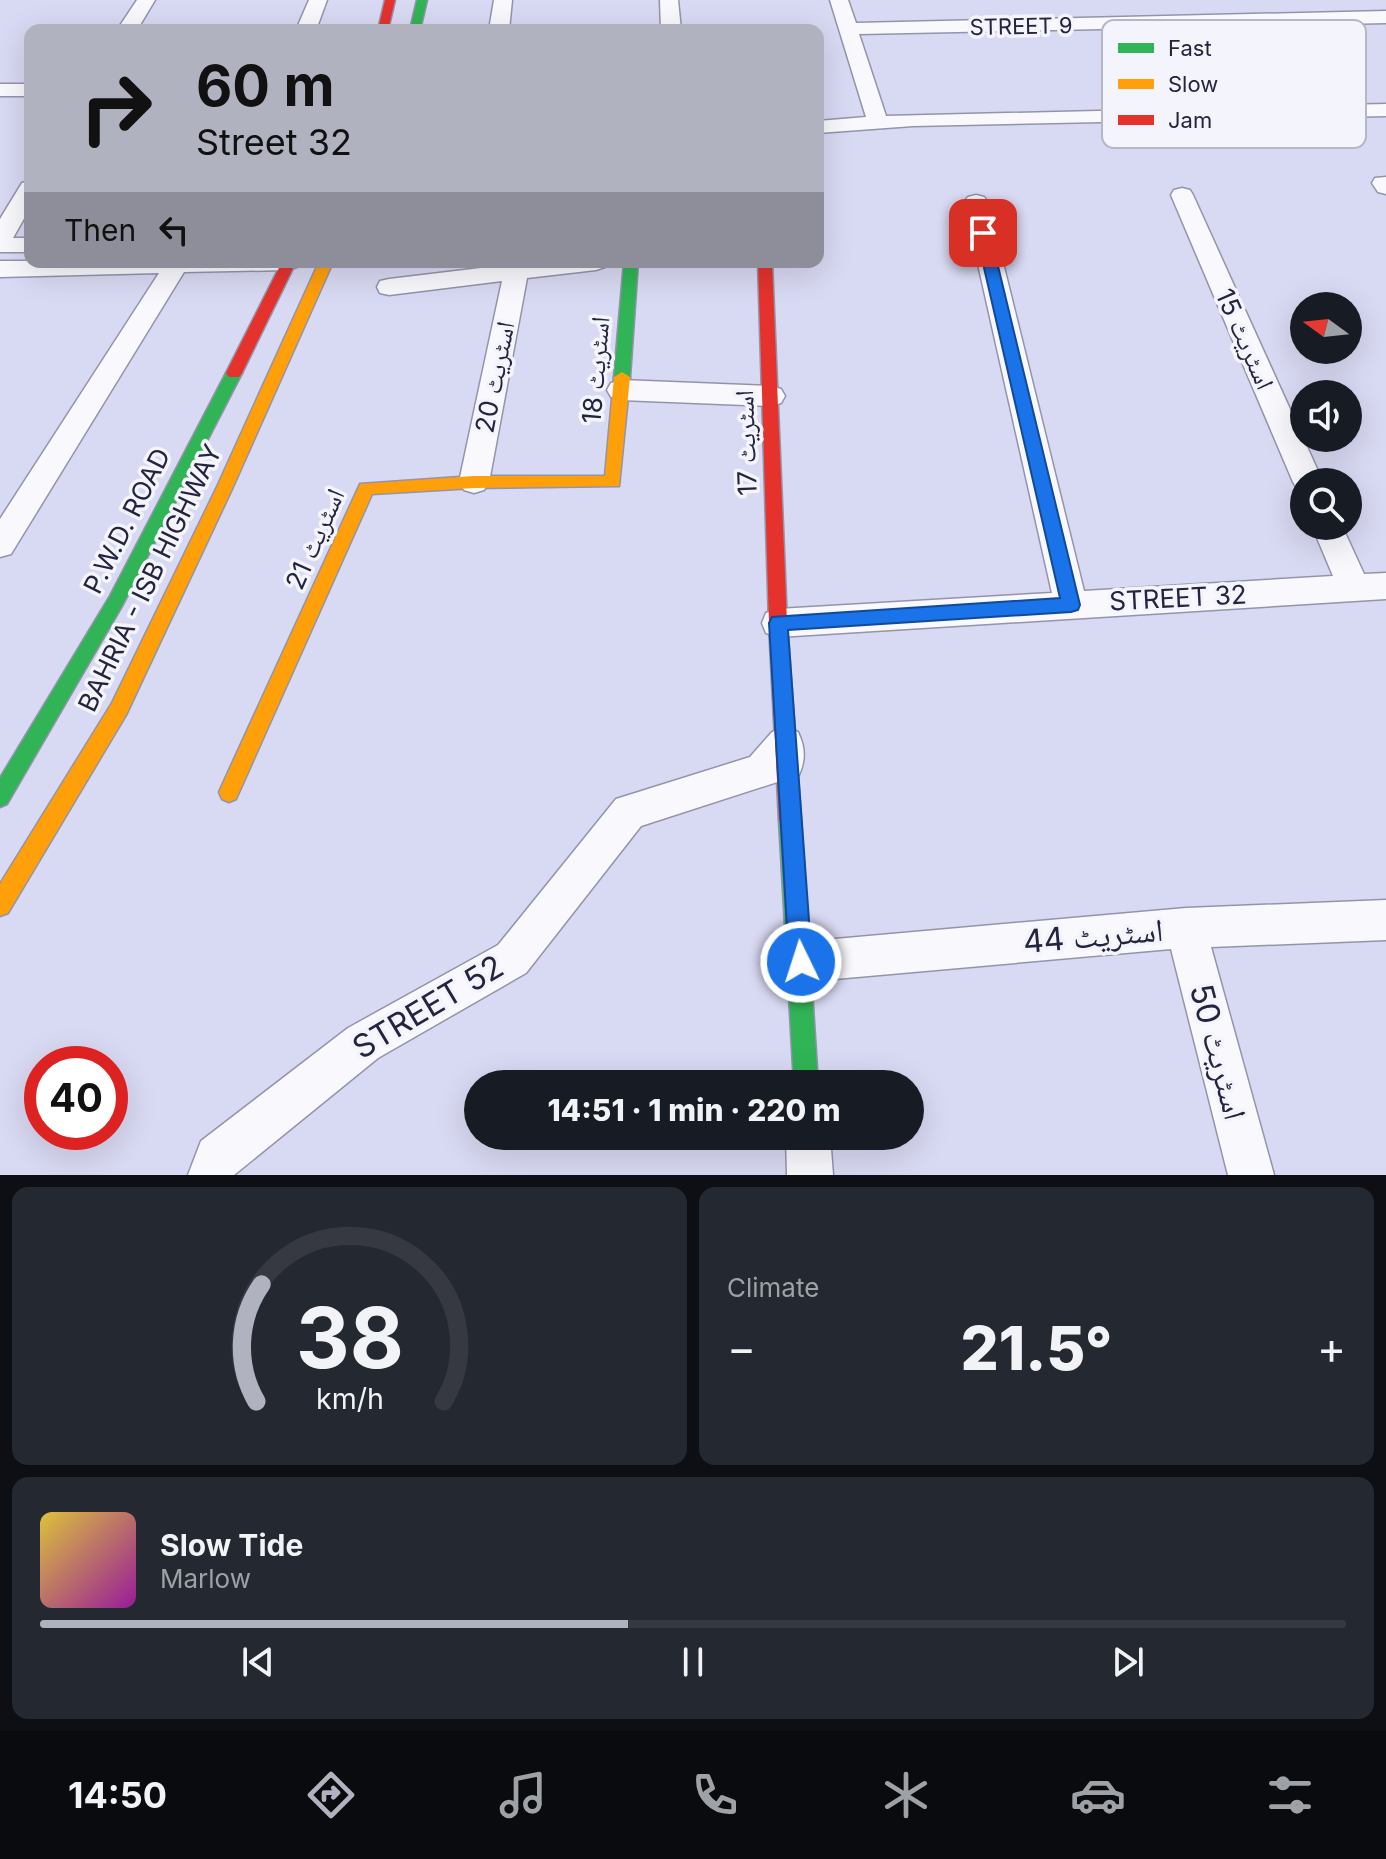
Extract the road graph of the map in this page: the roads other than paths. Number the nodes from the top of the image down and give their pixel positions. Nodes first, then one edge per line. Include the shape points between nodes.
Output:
1 (146, 0) edge
2 (318, 0) edge
3 (390, 0) edge
4 (422, 0) edge
5 (503, 0) edge
6 (669, 0) edge
7 (839, 0) edge
8 (1386, 17) edge
9 (1252, 20) edge
10 (1102, 23) edge
11 (131, 24) edge
12 (308, 24) edge
13 (384, 24) edge
14 (416, 24) edge
15 (500, 24) edge
16 (671, 24) edge
17 (848, 29) junction
18 (0, 90) edge
19 (24, 90) edge
20 (1386, 110) edge
21 (1366, 111) edge
22 (1102, 117) edge
23 (878, 123) junction
24 (824, 127) edge
25 (1182, 195) dead end
26 (24, 198) edge
27 (976, 202) dead end
28 (0, 239) edge
29 (0, 245) edge
30 (24, 245) edge
31 (30, 268) edge
32 (174, 268) edge
33 (285, 268) edge
34 (323, 268) edge
35 (548, 268) edge
36 (631, 268) edge
37 (765, 268) edge
38 (0, 269) edge
39 (516, 272) junction
40 (389, 287) dead end
41 (621, 390) junction
42 (771, 396) junction
43 (1302, 468) edge
44 (474, 482) junction
45 (613, 482) joint
46 (1337, 540) edge
47 (0, 545) edge
48 (1370, 587) edge
49 (1071, 605) junction
50 (151, 612) junction
51 (109, 613) junction
52 (778, 623) junction
53 (773, 757) junction
54 (229, 792) dead end
55 (0, 797) edge
56 (0, 905) edge
57 (1386, 920) edge
58 (1186, 928) junction
59 (801, 962) junction
60 (805, 1070) edge
61 (809, 1150) edge
62 (211, 1175) edge
63 (810, 1175) edge
64 (1251, 1175) edge

1 - 11 street
2 - 12 street
3 - 13 street
4 - 14 street
5 - 15 street
6 - 16 street
7 - 17 street
8 - 9 street, STREET 9
10 - 17 street, STREET 9
17 - 23 street
18 - 19 street
20 - 21 street
22 - 23 street
23 - 24 street
25 - 43 street, اسٹریٹ 15
26 - 28 street
27 - 49 street
29 - 30 street
31 - 38 street
32 - 47 street
33 - 51 street, P.W.D. ROAD
34 - 50 street, BAHRIA - ISB HIGHWAY
35 - 39 street
36 - 41 street, اسٹریٹ 18
37 - 42 street, اسٹریٹ 17
39 - 40 street
39 - 44 street, اسٹریٹ 20
41 - 42 street
41 - 45 street, اسٹریٹ 18
42 - 52 street, اسٹریٹ 17
44 - 45 street, اسٹریٹ 21
44 - 54 street, اسٹریٹ 21 via 366,488
46 - 48 street
48 - 49 street, STREET 32
49 - 52 street, STREET 32
50 - 51 street
50 - 56 street, BAHRIA - ISB HIGHWAY via 119,709
51 - 55 street, P.W.D. ROAD
52 - 53 street, اسٹریٹ 17
53 - 59 street, اسٹریٹ 17
53 - 62 street, STREET 52 via 629,812 512,959 363,1043 217,1157
57 - 58 street, اسٹریٹ 44
58 - 59 street, اسٹریٹ 44
58 - 64 street, اسٹریٹ 50
59 - 60 street, اسٹریٹ 17
61 - 63 street

